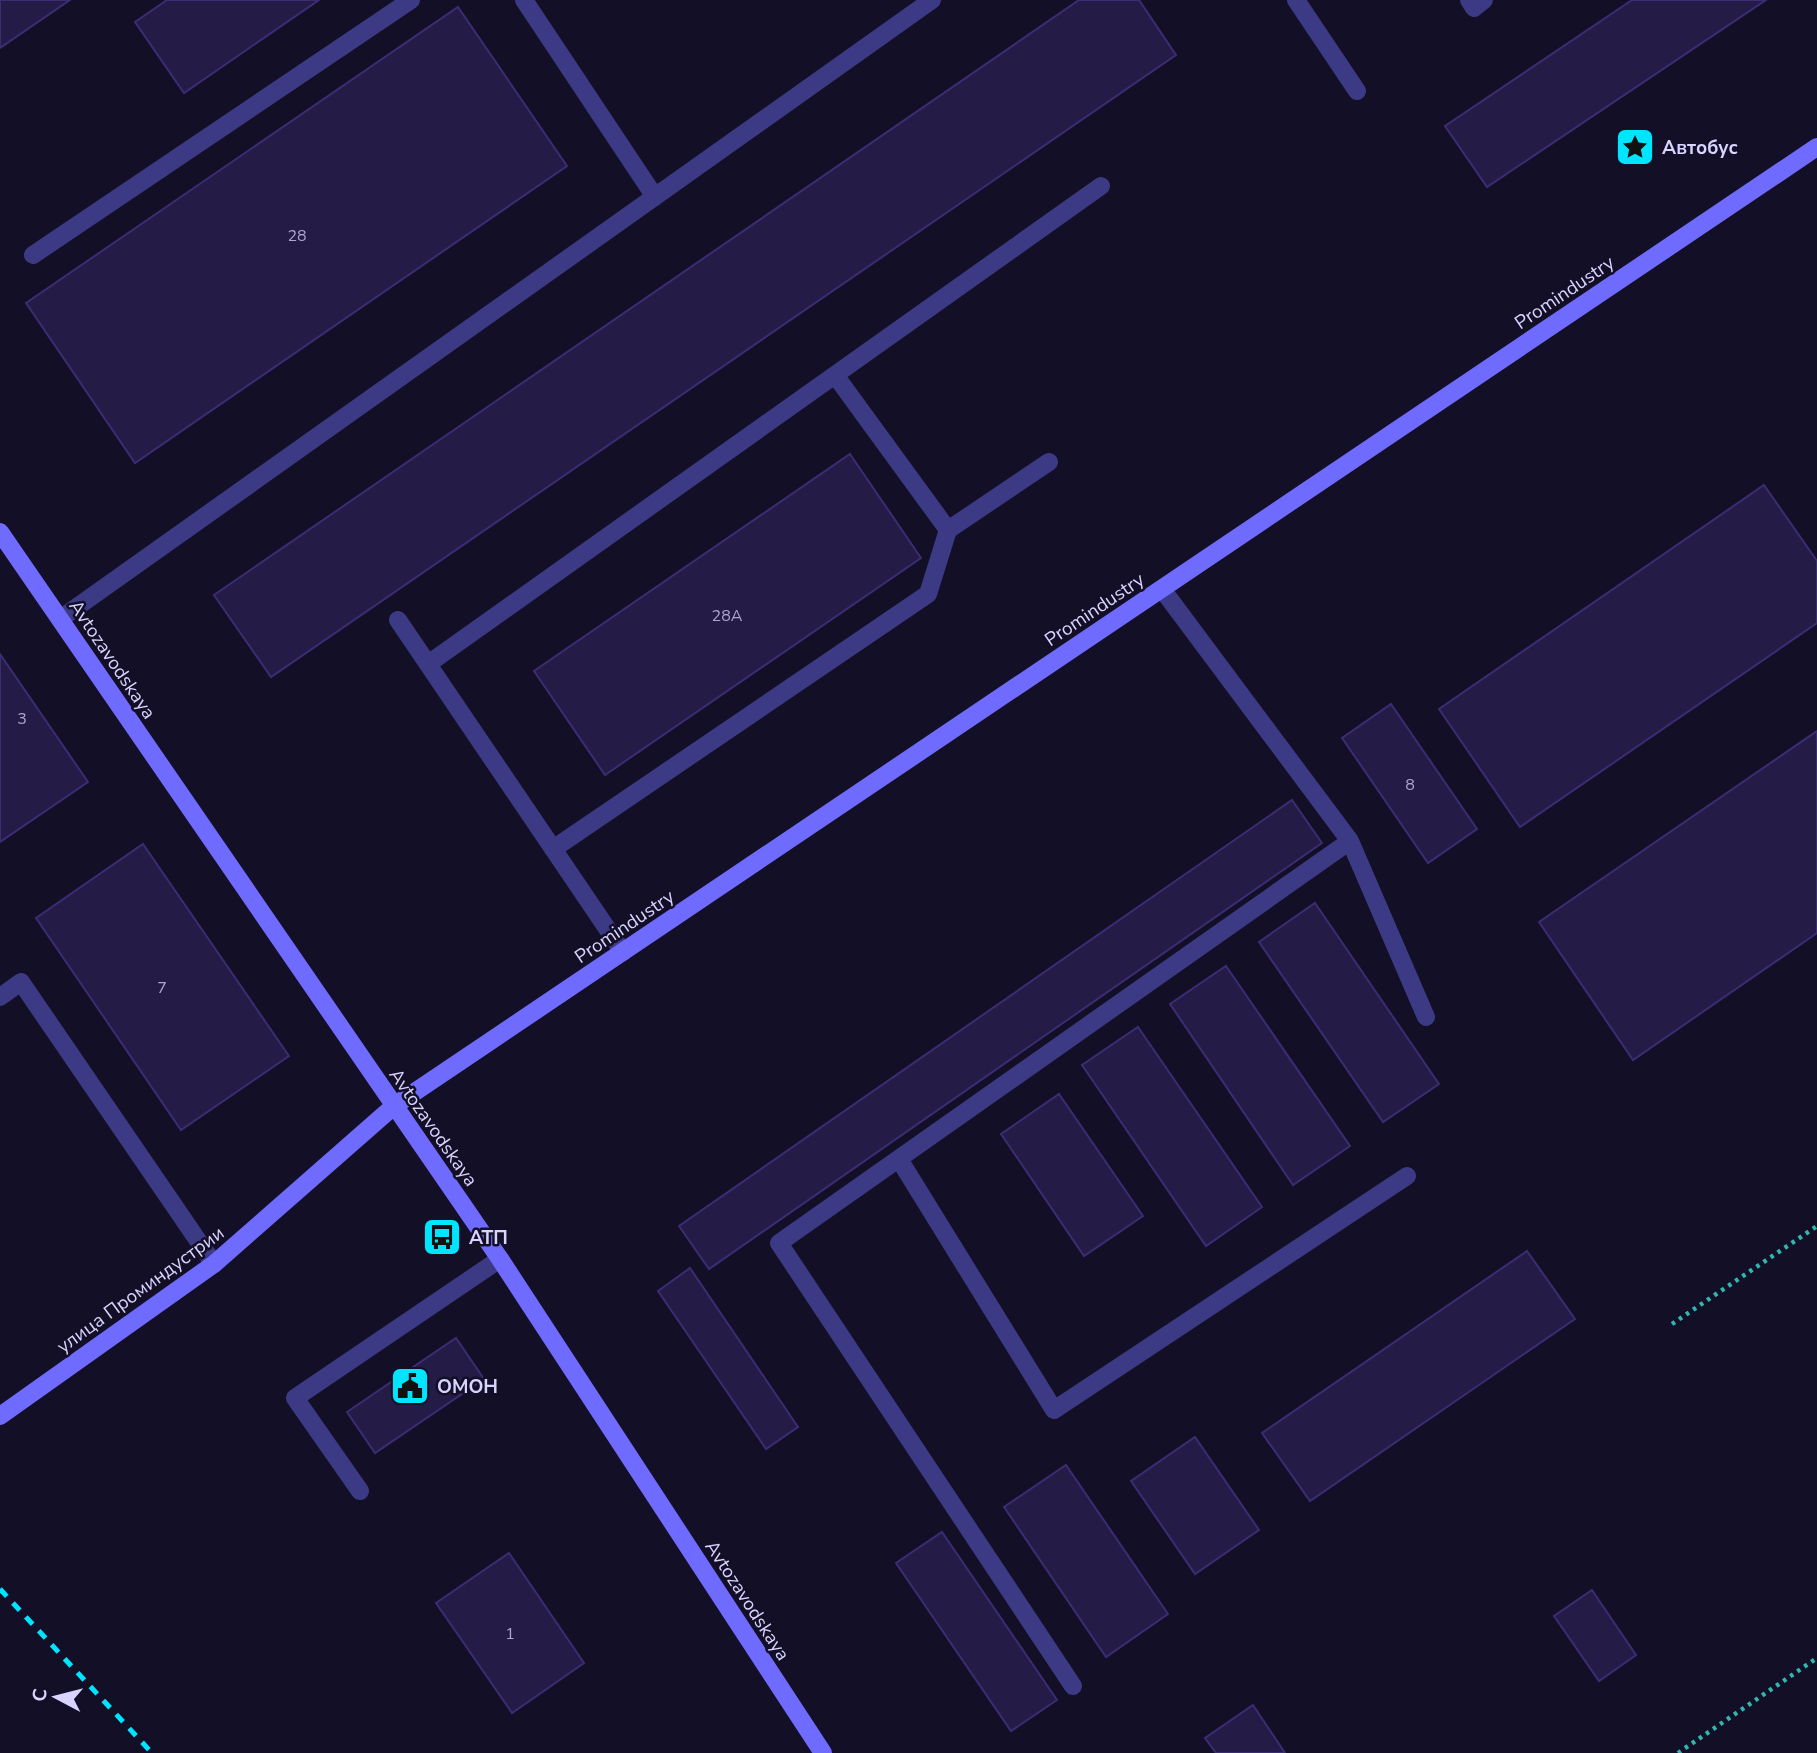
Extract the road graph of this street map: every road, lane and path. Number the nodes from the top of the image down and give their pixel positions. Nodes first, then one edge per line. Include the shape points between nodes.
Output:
1 (411, 0) edge
2 (524, 0) edge
3 (932, 0) edge
4 (1296, 0) edge
5 (1469, 0) edge
6 (1485, 0) edge
7 (1357, 92) dead end
8 (1817, 147) edge
9 (1101, 186) dead end
10 (655, 197) junction
11 (33, 255) dead end
12 (835, 375) junction
13 (1049, 462) dead end
14 (948, 530) junction
15 (0, 531) edge
16 (1162, 589) junction
17 (60, 619) junction
18 (398, 620) dead end
19 (428, 664) junction
20 (1350, 841) junction
21 (553, 849) junction
22 (623, 952) junction
23 (0, 997) edge
24 (1426, 1017) dead end
25 (394, 1106) junction
26 (899, 1159) junction
27 (1407, 1176) dead end
28 (1817, 1226) edge
29 (500, 1259) junction
30 (214, 1264) junction
31 (1672, 1324) dead end
32 (0, 1416) edge
33 (360, 1491) dead end
34 (1817, 1658) edge
35 (1073, 1686) dead end
36 (823, 1753) edge
37 (1678, 1753) edge

1 - 11 lane
2 - 10 lane
3 - 10 lane
4 - 7 lane
5 - 6 lane via 1474,8
8 - 16 main road, Promindustry
9 - 12 lane
10 - 17 lane
12 - 14 lane
12 - 19 lane
13 - 14 lane
14 - 21 lane via 928,594
15 - 17 main road, Avtozavodskaya
16 - 20 lane
16 - 22 main road, Promindustry
17 - 25 main road, Avtozavodskaya
18 - 19 lane
19 - 21 lane
20 - 24 lane
20 - 26 lane
21 - 22 lane
22 - 25 main road, Promindustry
23 - 30 lane via 22,982
25 - 29 main road, Avtozavodskaya
25 - 30 main road, улица Проминдустрии
26 - 27 lane via 1054,1410
26 - 35 lane via 779,1243
28 - 31 path
29 - 33 lane via 295,1398
29 - 36 main road, Avtozavodskaya
30 - 32 main road, улица Проминдустрии
34 - 37 path

